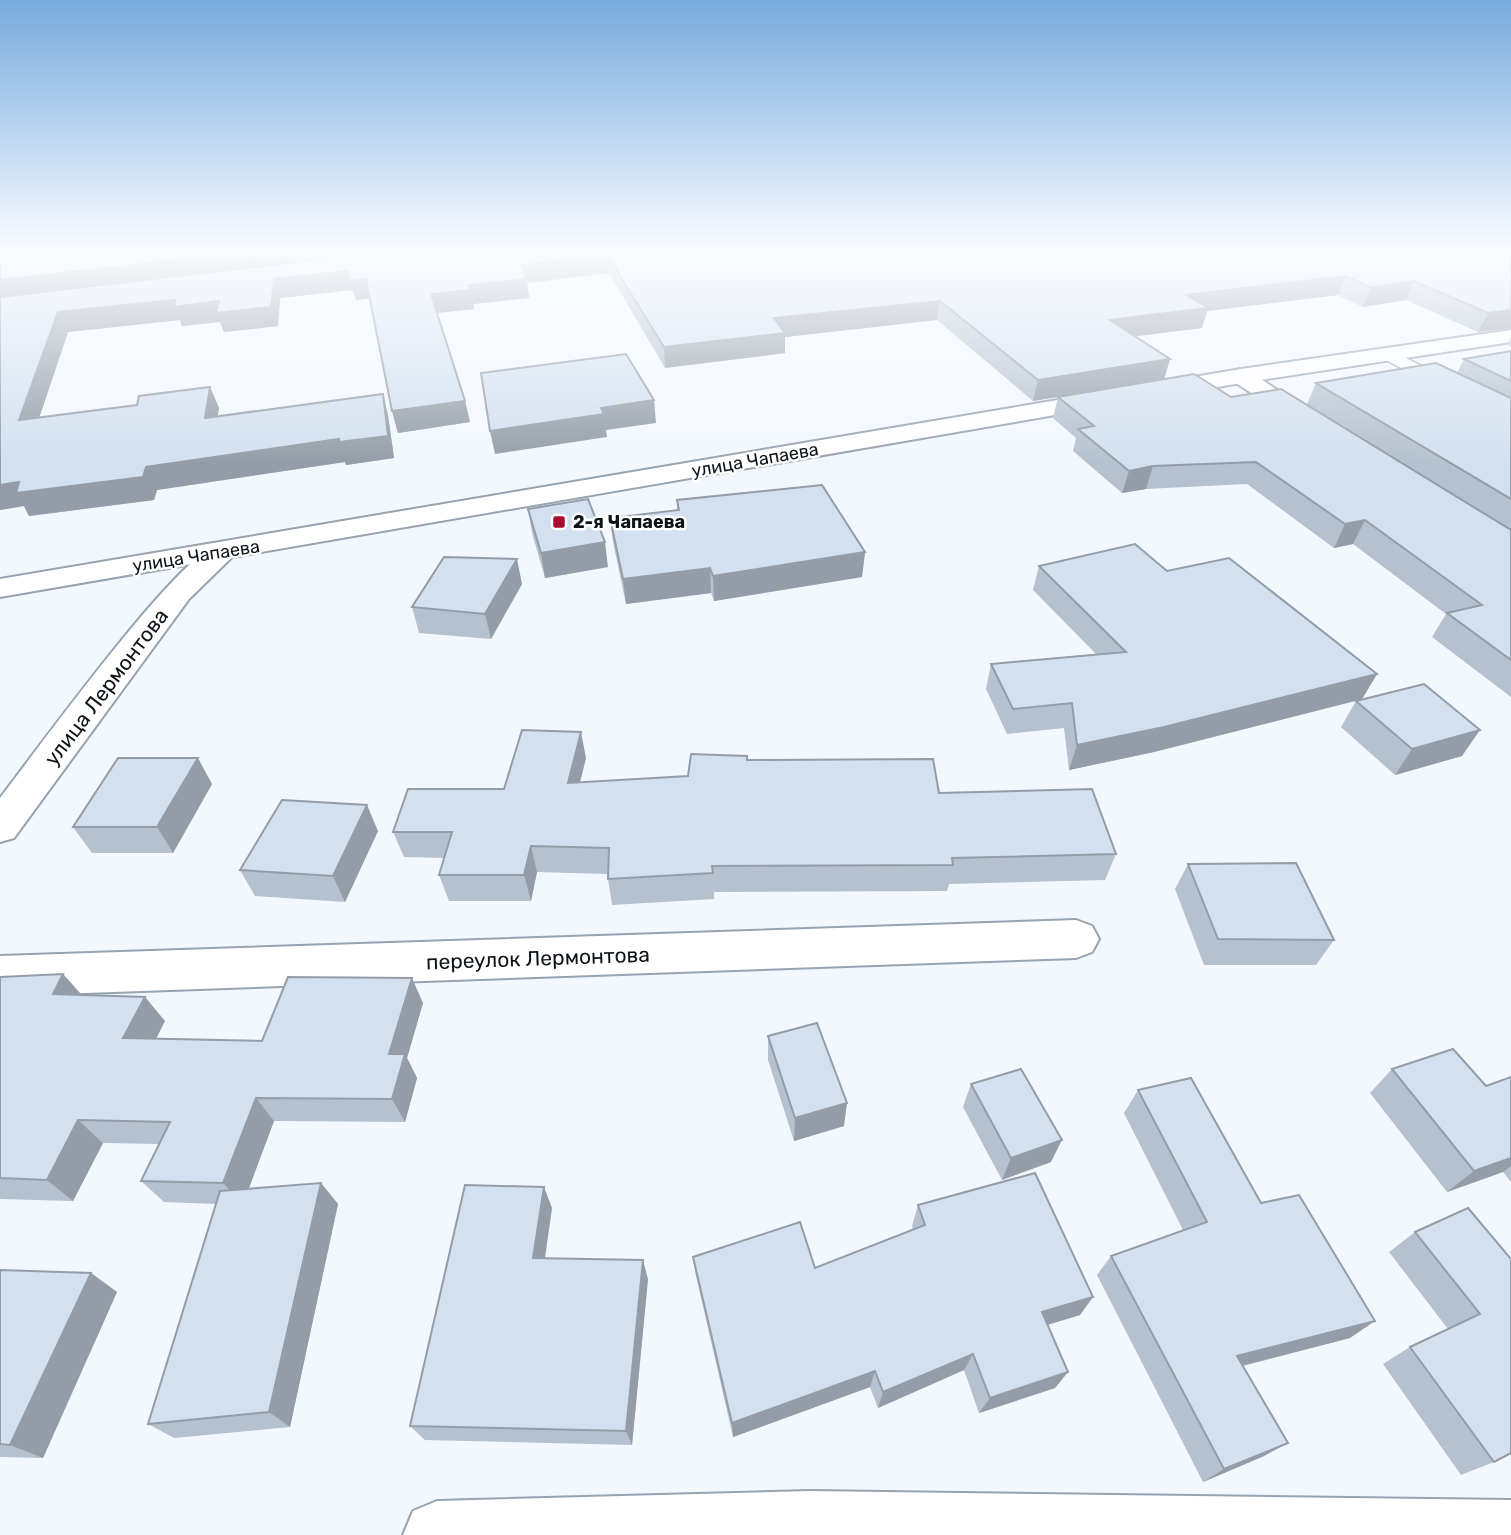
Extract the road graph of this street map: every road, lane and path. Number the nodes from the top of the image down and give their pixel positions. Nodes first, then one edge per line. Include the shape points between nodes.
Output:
1 (1511, 336) edge
2 (1388, 354) junction
3 (1241, 376) junction
4 (1511, 419) edge
5 (1330, 432) edge
6 (219, 553) junction
7 (0, 588) edge
8 (0, 827) edge
9 (1076, 939) dead end
10 (0, 976) edge
11 (1511, 1534) edge
12 (437, 1535) edge

1 - 2 street, улица Чапаева
2 - 3 street, улица Чапаева
2 - 4 lane
3 - 5 street
3 - 6 street, улица Чапаева
6 - 7 street, улица Чапаева
6 - 8 street, улица Лермонтова via 178,592
9 - 10 street, переулок Лермонтова
11 - 12 street via 810,1525

